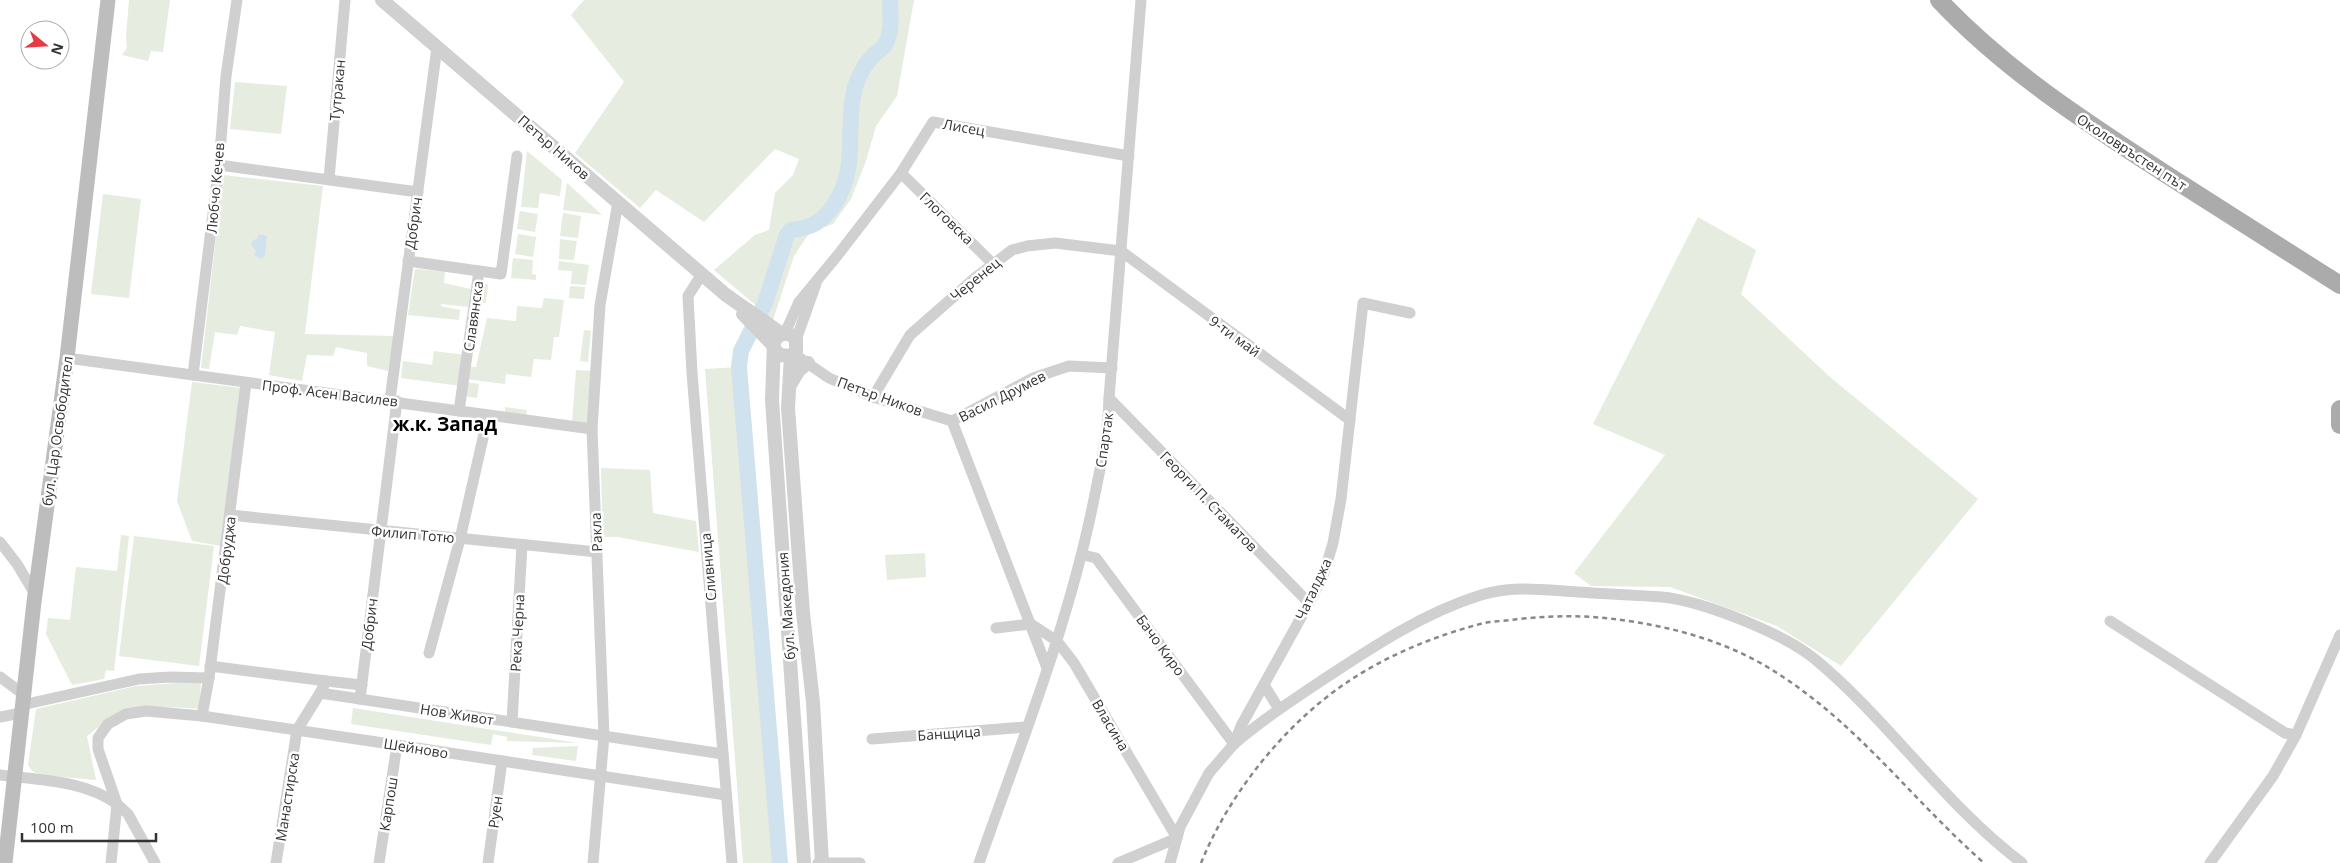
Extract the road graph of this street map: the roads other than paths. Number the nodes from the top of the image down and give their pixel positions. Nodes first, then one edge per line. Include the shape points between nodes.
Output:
1 (108, 0) edge
2 (237, 0) edge
3 (346, 0) edge
4 (382, 0) edge
5 (1141, 0) edge
6 (1939, 0) edge
7 (437, 47) junction
8 (517, 156) dead end
9 (1129, 156) junction
10 (219, 164) junction
11 (900, 173) junction
12 (329, 180) junction
13 (418, 192) junction
14 (618, 202) junction
15 (1121, 251) junction
16 (408, 261) junction
17 (992, 264) junction
18 (479, 272) junction
19 (702, 274) junction
20 (2340, 285) edge
21 (1410, 313) dead end
22 (762, 327) junction
23 (791, 343) junction
24 (774, 348) junction
25 (66, 358) junction
26 (809, 364) junction
27 (1112, 368) junction
28 (193, 375) junction
29 (246, 383) junction
30 (789, 386) junction
31 (873, 396) junction
32 (1109, 398) junction
33 (394, 401) junction
34 (2340, 409) edge
35 (459, 411) junction
36 (488, 416) junction
37 (1350, 420) junction
38 (952, 421) junction
39 (2340, 425) edge
40 (592, 429) junction
41 (230, 515) junction
42 (381, 531) junction
43 (460, 539) junction
44 (0, 542) edge
45 (522, 545) junction
46 (596, 552) junction
47 (1083, 555) junction
48 (35, 594) junction
49 (1309, 603) junction
50 (2110, 622) dead end
51 (1031, 624) junction
52 (996, 628) dead end
53 (2340, 635) edge
54 (1057, 641) junction
55 (429, 653) dead end
56 (1047, 668) junction
57 (210, 672) junction
58 (0, 677) edge
59 (326, 680) junction
60 (362, 685) junction
61 (1264, 685) junction
62 (320, 693) junction
63 (360, 699) junction
64 (22, 704) junction
65 (1279, 709) junction
66 (202, 716) junction
67 (0, 717) edge
68 (512, 722) junction
69 (1026, 727) junction
70 (297, 730) junction
71 (2296, 735) junction
72 (604, 736) junction
73 (872, 738) dead end
74 (1234, 744) junction
75 (397, 745) junction
76 (723, 754) junction
77 (502, 761) junction
78 (7, 776) edge
79 (600, 776) junction
80 (726, 795) junction
81 (118, 804) junction
82 (1177, 838) junction
83 (5, 863) edge
84 (111, 863) edge
85 (155, 863) edge
86 (276, 863) edge
87 (379, 863) edge
88 (488, 863) edge
89 (593, 863) edge
90 (732, 863) edge
91 (804, 863) edge
92 (821, 863) edge
93 (860, 863) edge
94 (979, 863) edge
95 (1118, 863) edge
96 (1170, 863) edge
97 (2022, 863) edge
98 (2210, 863) edge

1 - 25 main road, бул. Цар Освободител
2 - 10 street, Любчо Кечев via 226,76
3 - 12 street, Тутракан
4 - 7 street, Петър Ников
5 - 9 street, Спартак
6 - 20 main road, Околовръстен път via 2002,60 2072,113
7 - 13 street, Добрич
7 - 14 street, Петър Ников
8 - 18 street, Славянска via 501,274
9 - 11 street, Лисец via 933,122
9 - 15 street, Спартак
10 - 12 street
10 - 28 street, Любчо Кечев
11 - 17 street, Глоговска
11 - 23 street, Лисец via 818,280
12 - 13 street
13 - 16 street, Добрич
14 - 19 street, Петър Ников
14 - 40 street, Ракла via 600,305
15 - 17 street, Черенец via 1055,243 1012,250
15 - 27 street, Спартак
15 - 37 street, 9-ти май
16 - 18 street
16 - 33 street, Добрич
17 - 31 street, Черенец via 910,335
18 - 35 street, Славянска
19 - 22 street, Петър Ников
19 - 76 street, Сливница via 688,296
21 - 37 street, Чаталджа via 1362,303
22 - 23 street
22 - 24 street
23 - 24 street via 780,355
23 - 24 street via 776,338
23 - 26 street, Петър Ников
23 - 30 street, бул. Македония
24 - 91 street, бул. Македония via 772,400
25 - 28 street, Проф. Асен Василев
25 - 48 main road, бул. Цар Освободител
26 - 30 street via 798,370
26 - 31 street, Петър Ников via 829,378
27 - 32 street, Спартак
27 - 38 street, Васил Друмев via 1069,366 1033,378
28 - 29 street, Проф. Асен Василев
29 - 33 street, Проф. Асен Василев
29 - 41 street, Добруджа
30 - 92 street, бул. Македония via 803,613 813,702
31 - 38 street, Петър Ников
32 - 47 street, Спартак via 1108,429
32 - 49 street, Георги П. Стаматов
33 - 35 street, Проф. Асен Василев
33 - 42 street, Добрич
34 - 39 main road
35 - 36 street, Проф. Асен Василев
36 - 40 street, Проф. Асен Василев
36 - 43 street
37 - 49 street, Чаталджа via 1342,499 1333,543 1324,573
38 - 51 street
40 - 46 street, Ракла
41 - 42 street, Филип Тотю
41 - 57 street, Добруджа
42 - 43 street, Филип Тотю
42 - 60 street, Добрич
43 - 45 street, Филип Тотю
43 - 55 street
44 - 48 street
45 - 46 street, Филип Тотю
45 - 68 street, Река Черна
46 - 72 street, Ракла
47 - 54 street, Спартак
47 - 74 street, Бачо Киро via 1096,558
48 - 64 main road, бул. Цар Освободител
49 - 61 street, Чаталджа
50 - 71 street via 2285,733
51 - 52 street
51 - 54 street, Власина
51 - 56 street
53 - 71 street
54 - 56 street, Спартак
54 - 82 street, Власина via 1074,663
56 - 69 street, Спартак
57 - 59 street
57 - 64 street via 138,679
57 - 66 street, Добруджа
58 - 64 street
59 - 60 street
59 - 62 street
60 - 63 street, Добрич
61 - 65 street
61 - 74 street, Чаталджа
62 - 63 street, Нов Живот
62 - 70 street
63 - 68 street, Нов Живот
64 - 67 street
64 - 78 main road, бул. Цар Освободител
65 - 74 street
65 - 97 street via 1368,649 1426,617 1481,595 1514,588 1664,597 1763,628 1814,658 1870,711 1960,808
66 - 70 street, Шейново
66 - 81 street, Шейново via 146,711 126,714 108,724 98,738 98,749
68 - 72 street, Нов Живот
69 - 73 street, Банщица
69 - 94 street, Спартак
70 - 75 street, Шейново
70 - 86 street, Манастирска
71 - 98 street via 2273,776
72 - 76 street, Нов Живот
72 - 79 street, Ракла
74 - 82 street, Чаталджа via 1209,773
75 - 77 street, Шейново
75 - 87 street, Карпош
76 - 80 street, Сливница
77 - 79 street, Шейново
77 - 88 street, Руен
78 - 81 street via 78,786 107,796
78 - 83 main road, бул. Цар Освободител
79 - 80 street, Шейново
79 - 89 street, Ракла
80 - 90 street, Сливница
81 - 84 street
81 - 85 street via 128,814
82 - 95 street
82 - 96 street, Чаталджа
92 - 93 street

